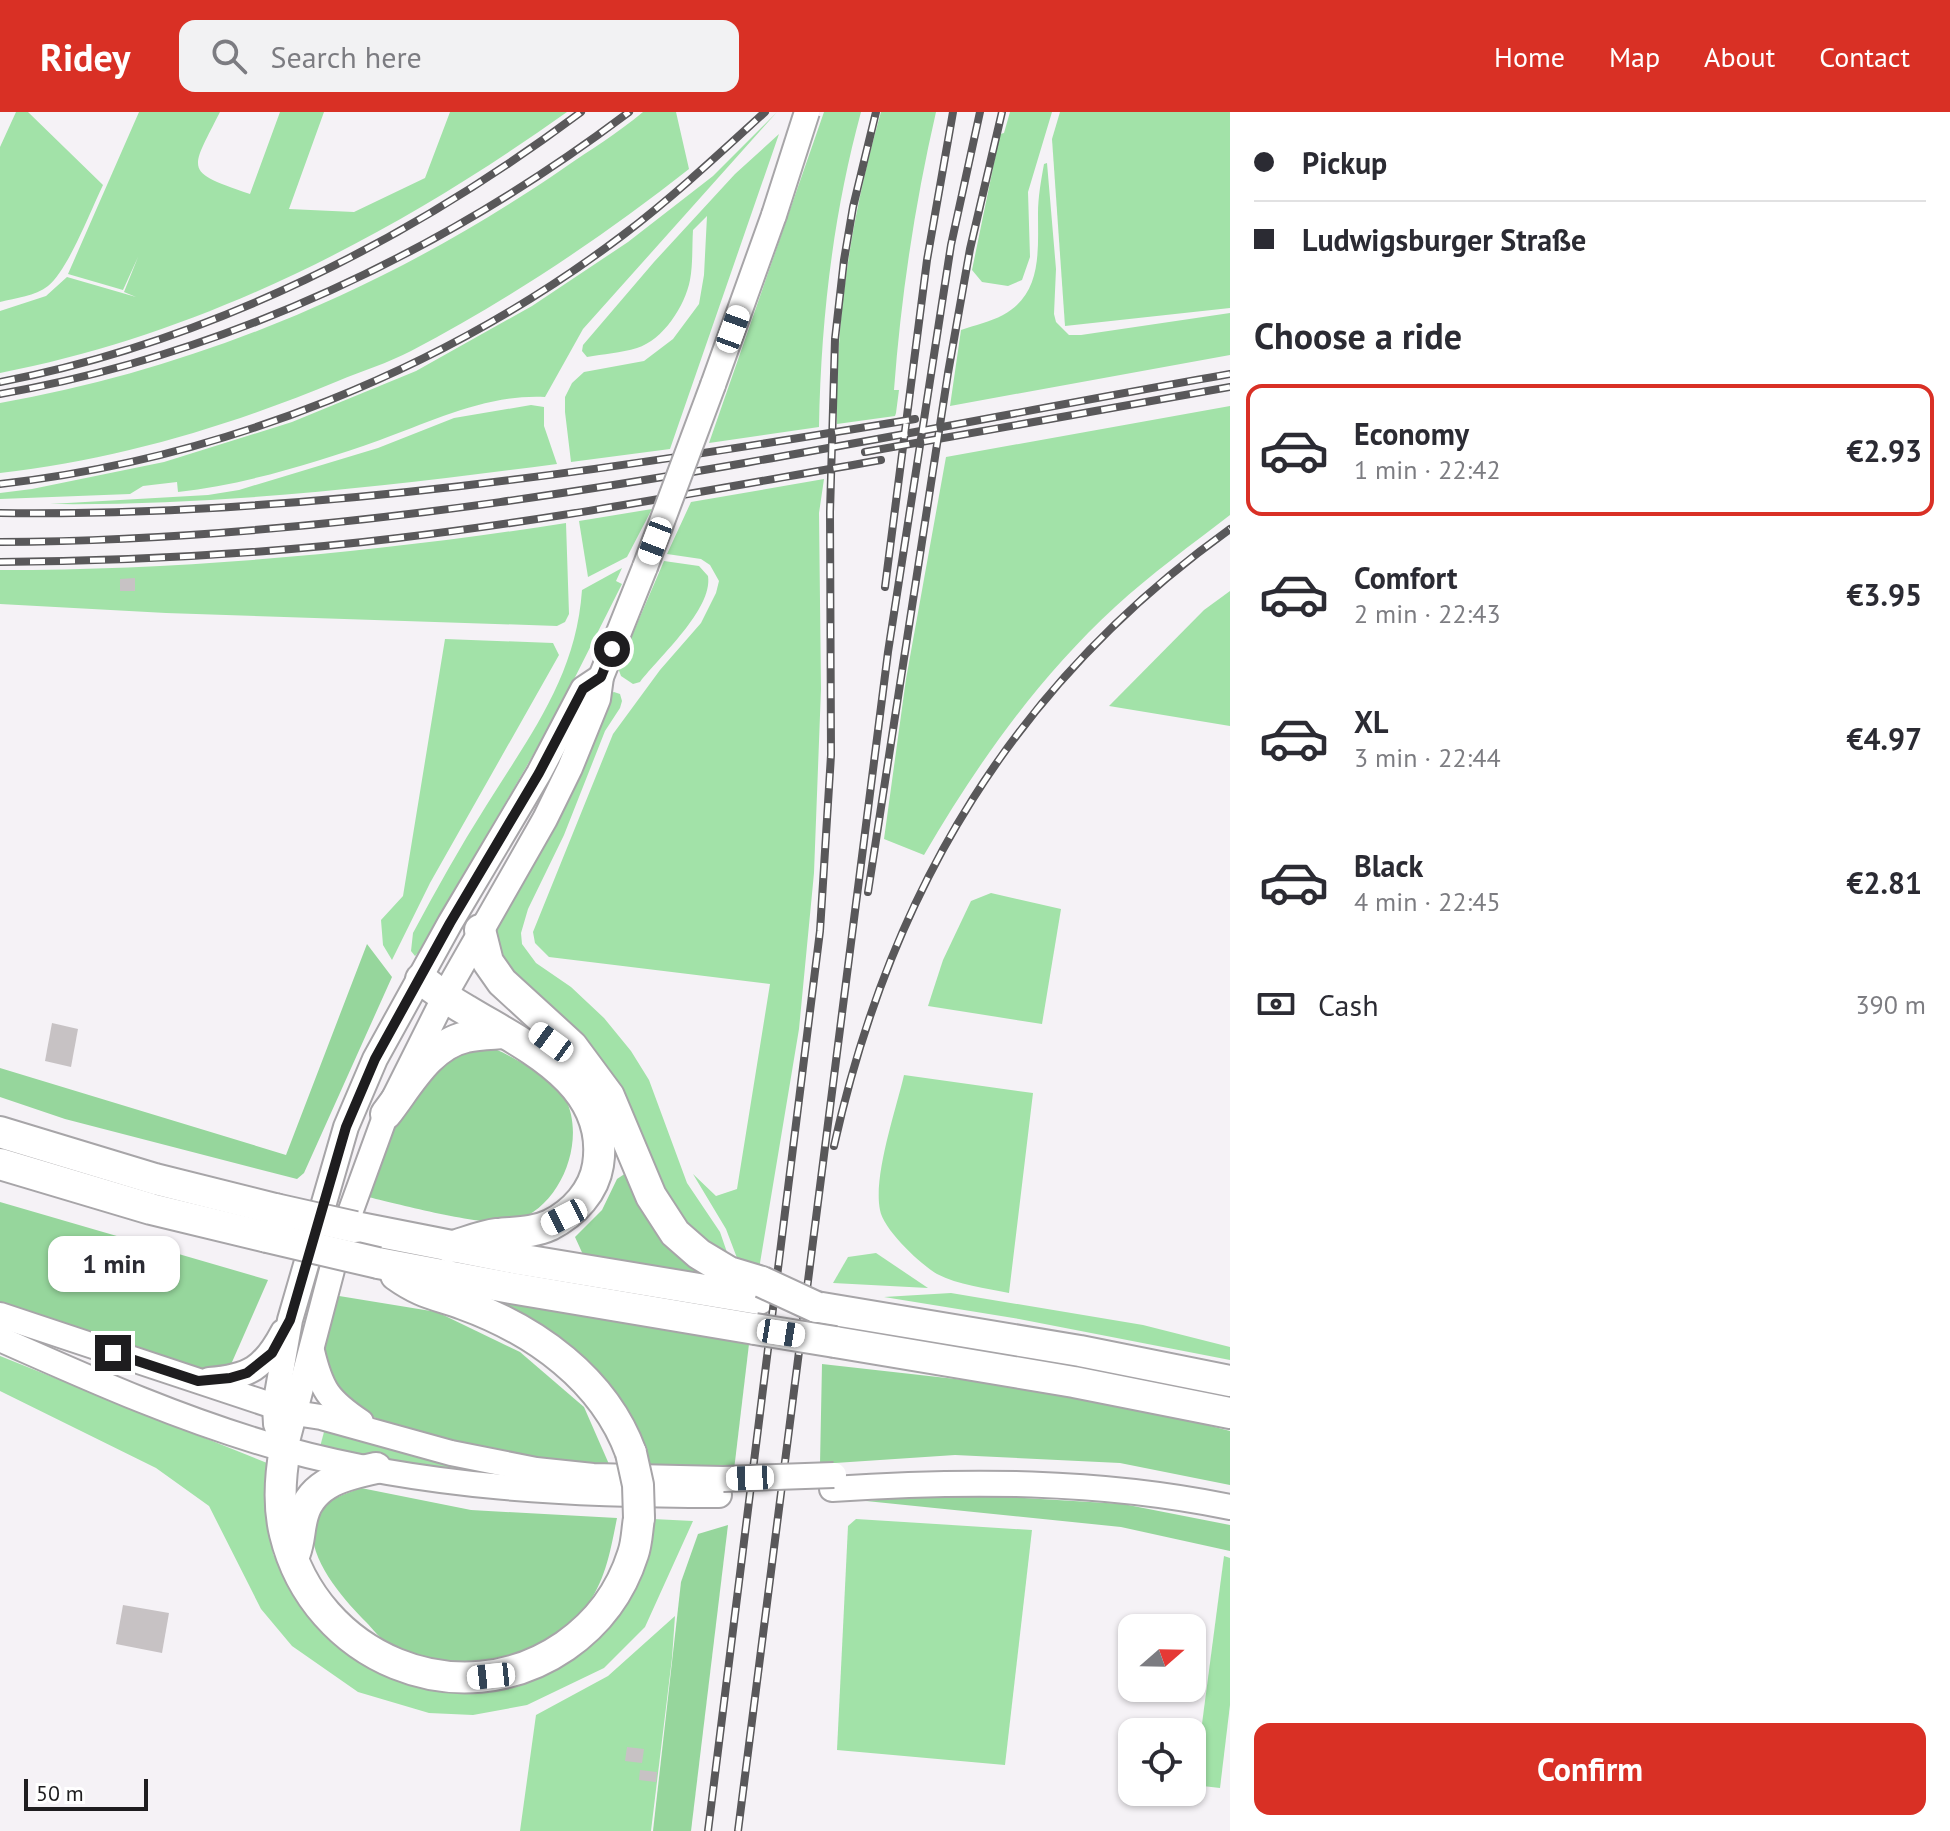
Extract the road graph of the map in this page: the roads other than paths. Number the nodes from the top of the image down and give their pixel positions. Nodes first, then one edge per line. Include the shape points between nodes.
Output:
1 (807, 112) edge
2 (601, 677) junction
3 (480, 930) junction
4 (438, 987) junction
5 (504, 1033) junction
6 (592, 1072) junction
7 (386, 1114) junction
8 (0, 1132) edge
9 (0, 1164) edge
10 (271, 1223) junction
11 (450, 1247) junction
12 (382, 1248) junction
13 (761, 1290) junction
14 (0, 1315) edge
15 (290, 1320) junction
16 (0, 1339) edge
17 (312, 1349) junction
18 (198, 1381) junction
19 (1230, 1381) edge
20 (285, 1410) junction
21 (1230, 1413) edge
22 (375, 1434) junction
23 (285, 1449) junction
24 (376, 1468) junction
25 (833, 1482) junction
26 (722, 1487) junction
27 (1230, 1496) edge
28 (1230, 1507) edge
29 (293, 1559) junction

1 - 2 main road, bridge via 713,385
2 - 3 main road via 598,699 570,768
2 - 4 main road via 583,689 450,923
3 - 4 main road
3 - 6 highway via 488,962 502,982 572,1046
4 - 5 highway
4 - 6 highway via 476,994
4 - 7 main road
4 - 15 main road via 375,1059 346,1127
5 - 7 highway via 465,1037 442,1048
5 - 11 highway via 548,1060 583,1094 598,1134 597,1173 578,1205 547,1226
6 - 13 highway via 609,1096 651,1196 675,1233 699,1254
7 - 17 main road via 339,1243
8 - 10 highway via 155,1179
9 - 10 highway via 151,1209
10 - 12 highway, bridge
11 - 12 highway
11 - 13 highway
12 - 21 highway, bridge via 511,1288
12 - 29 highway, bridge via 418,1291 498,1319 563,1359 609,1406 631,1453 638,1485 634,1552 598,1618 553,1654 491,1676 451,1678 373,1653 332,1620
13 - 19 highway, bridge via 827,1309
14 - 18 main road
15 - 18 main road via 258,1367 230,1378
15 - 20 main road
16 - 23 main road via 163,1409
17 - 20 main road
17 - 22 main road via 327,1395
18 - 20 main road
20 - 22 main road
20 - 23 main road
22 - 26 main road via 536,1470
23 - 24 main road
23 - 29 highway via 280,1497
24 - 26 main road via 603,1495
24 - 29 highway via 338,1477 316,1493 303,1514
25 - 26 main road
25 - 27 main road via 955,1467 1046,1469 1132,1477
25 - 28 main road via 1027,1483 1141,1492

